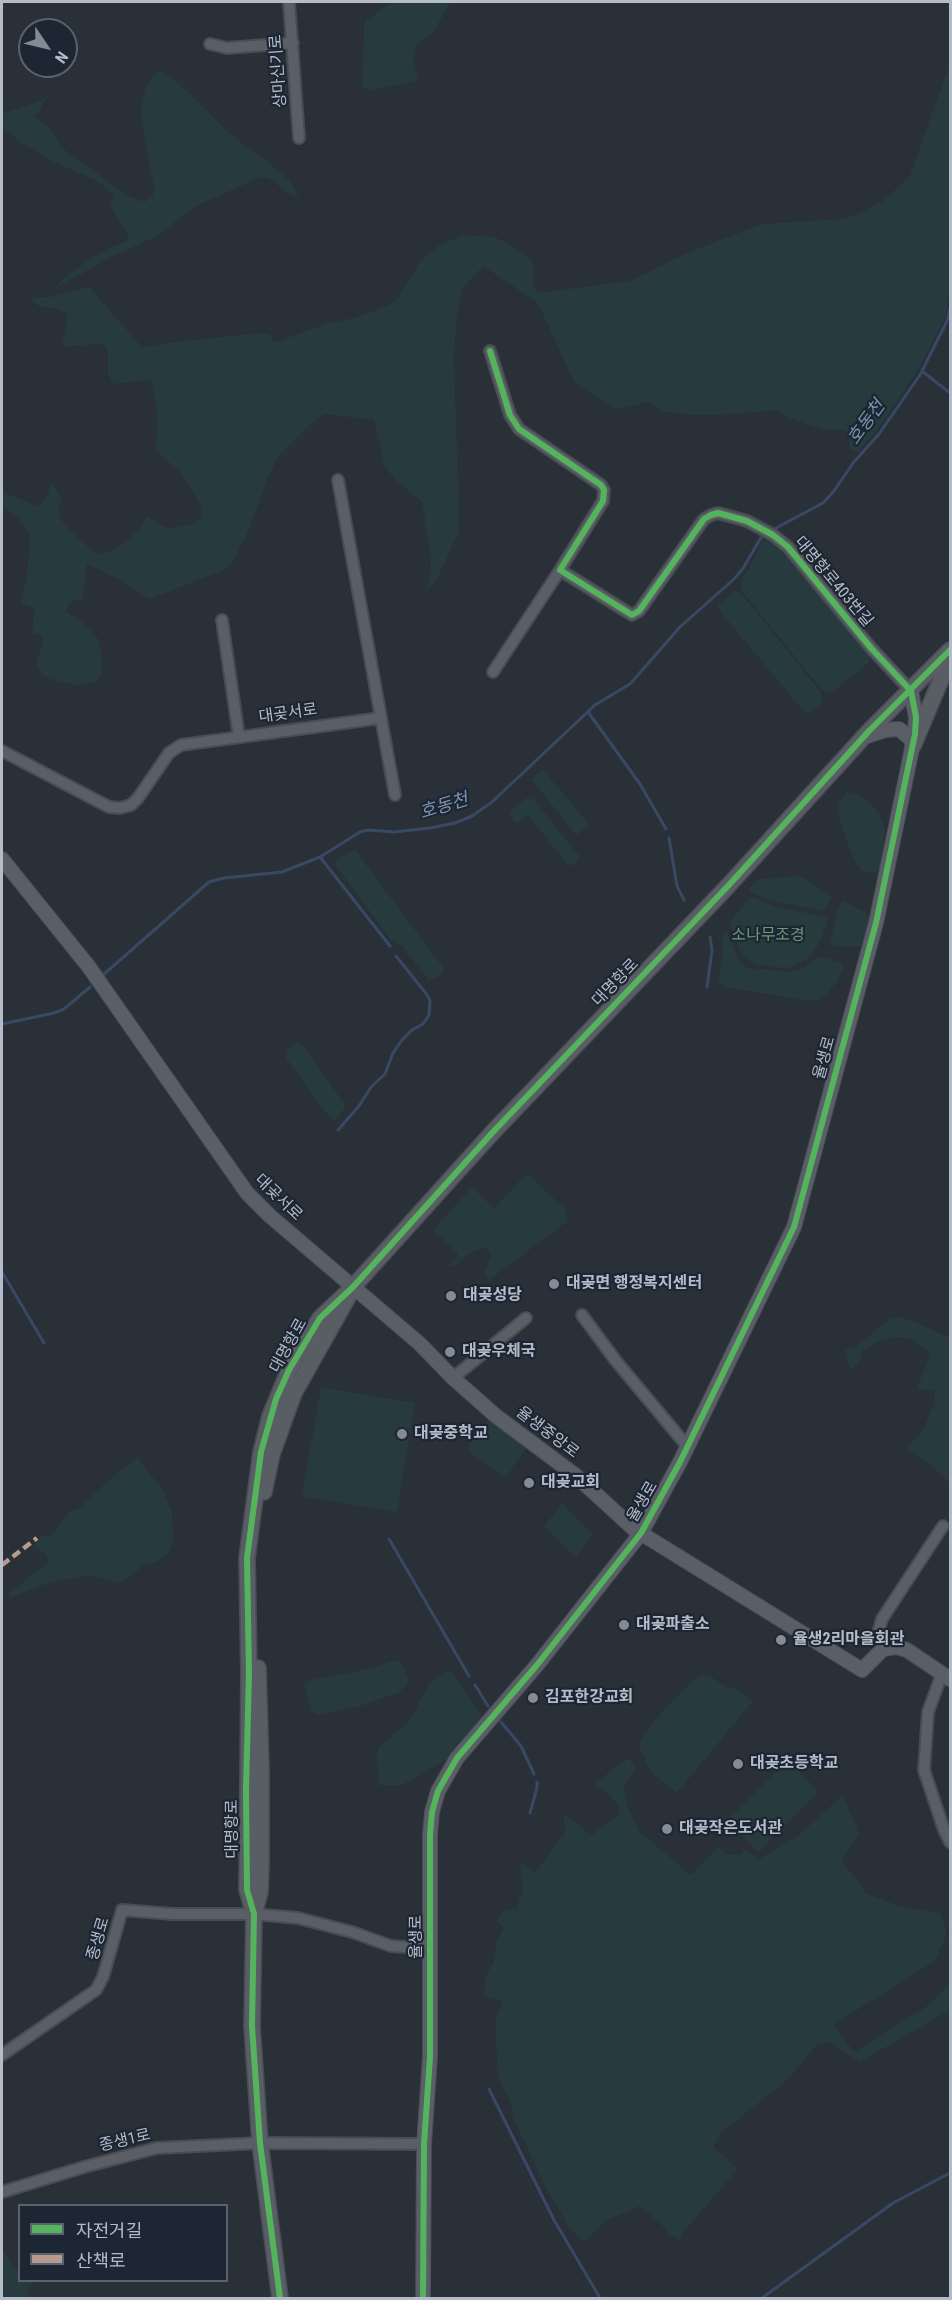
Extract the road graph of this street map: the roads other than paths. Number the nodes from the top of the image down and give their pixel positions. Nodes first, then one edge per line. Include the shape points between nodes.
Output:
1 (289, 2) edge
2 (293, 43) junction
3 (210, 44) dead end
4 (299, 138) dead end
5 (490, 351) dead end
6 (338, 480) dead end
7 (560, 570) junction
8 (222, 620) dead end
9 (951, 650) edge
10 (951, 658) edge
11 (493, 672) dead end
12 (911, 692) junction
13 (381, 718) junction
14 (239, 737) junction
15 (864, 737) junction
16 (913, 746) junction
17 (2, 751) edge
18 (395, 795) dead end
19 (2, 859) edge
20 (353, 1287) junction
21 (582, 1315) dead end
22 (526, 1318) dead end
23 (453, 1378) junction
24 (687, 1446) junction
25 (943, 1526) dead end
26 (641, 1533) junction
27 (883, 1649) junction
28 (946, 1676) edge
29 (951, 1842) edge
30 (254, 1914) junction
31 (431, 1949) junction
32 (2, 2055) edge
33 (260, 2143) junction
34 (424, 2144) junction
35 (2, 2192) edge
36 (280, 2298) edge
37 (423, 2298) edge

1 - 2 street, 상마신기로
2 - 3 street via 227,48
2 - 4 street, 상마신기로
5 - 7 street via 507,406 519,429 604,490 603,501
6 - 13 street
7 - 11 street
7 - 12 street, 대명항로403번길 via 632,615 639,611 704,519 718,513 747,521 788,547
8 - 14 street
9 - 12 main road, 대명항로
10 - 16 main road
12 - 15 main road, 대명항로
12 - 16 street, 율생로 via 916,717
13 - 14 street, 대곶서로
13 - 18 street
14 - 17 street, 대곶서로 via 174,748 138,798 120,808 109,807
15 - 16 street via 898,729 911,739
15 - 20 main road, 대명항로
16 - 24 street, 율생로 via 876,923 794,1227
19 - 20 street, 대곶서로 via 84,960 246,1193
20 - 23 street, 율생중앙로
20 - 30 main road, 대명항로 via 320,1318 289,1370 270,1416 255,1483 247,1558 247,1890
21 - 24 street
22 - 23 street
23 - 26 street, 율생중앙로
24 - 26 street, 율생로
25 - 27 street via 882,1619 878,1633
26 - 27 street, 율생중앙로 via 862,1670
26 - 31 street, 율생로 via 447,1773 432,1812
27 - 28 street via 908,1650
28 - 29 street via 928,1712 924,1770
30 - 31 street, 율생로 via 315,1922 403,1949
30 - 32 street, 종생로 via 122,1910 96,1990
30 - 33 main road, 대명항로 via 252,2026
31 - 34 street, 율생로
33 - 34 street
33 - 35 street, 종생1로 via 146,2150
33 - 36 main road, 대명항로
34 - 37 street, 율생로

